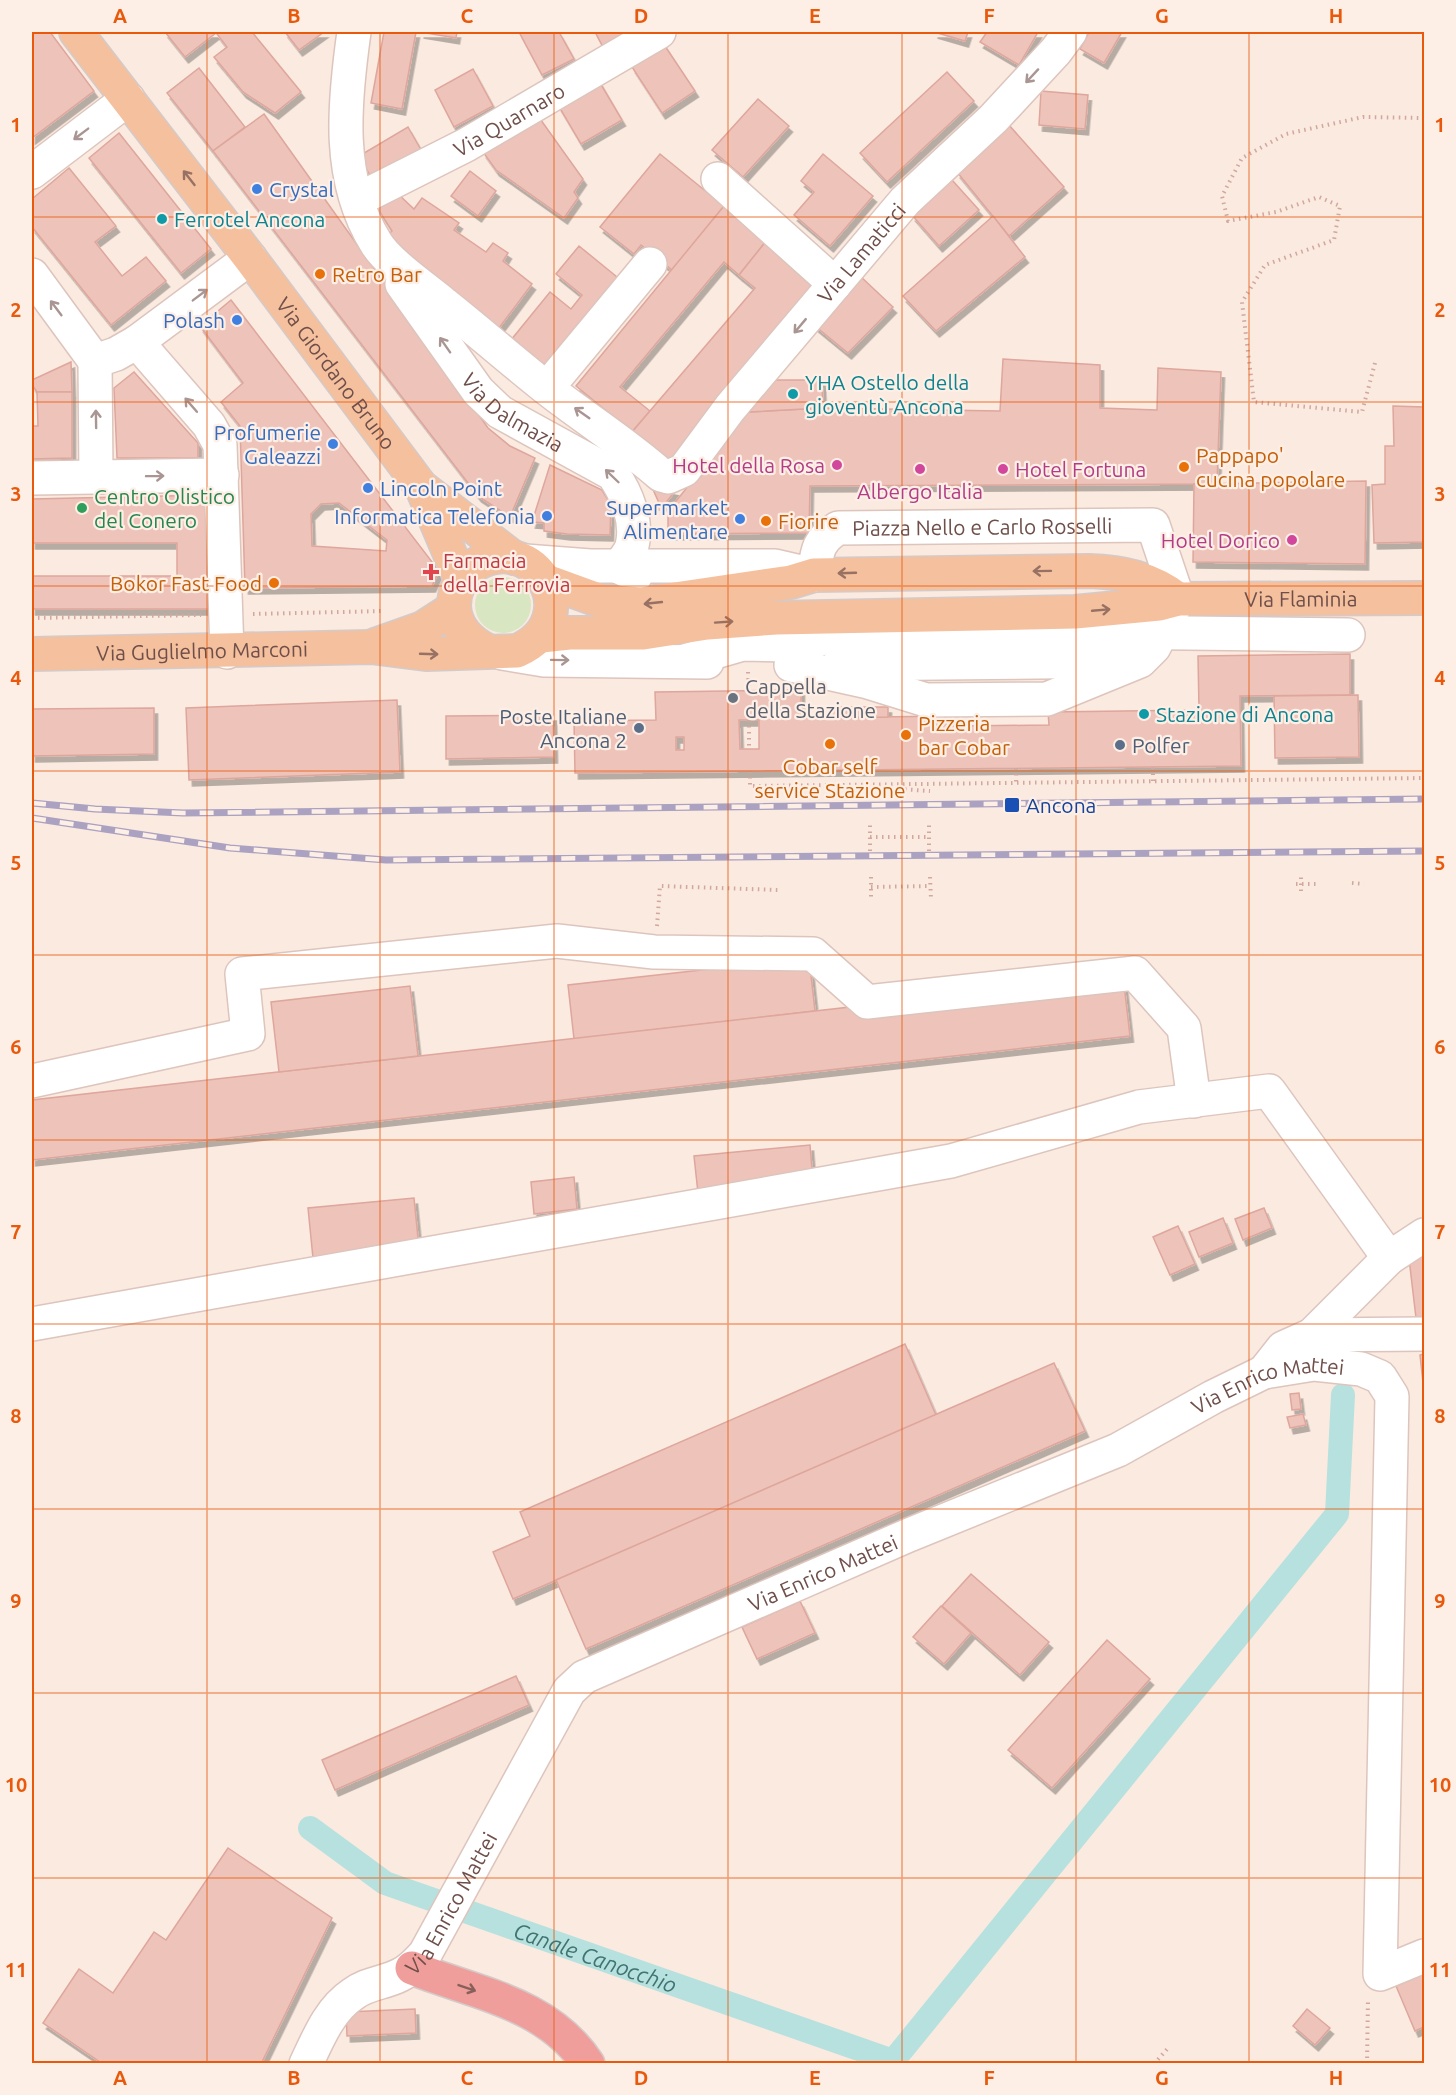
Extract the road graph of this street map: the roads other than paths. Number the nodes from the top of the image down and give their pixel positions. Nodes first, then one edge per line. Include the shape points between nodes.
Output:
1 (75, 32) edge
2 (354, 32) edge
3 (659, 32) edge
4 (1070, 32) edge
5 (128, 99) junction
6 (32, 172) edge
7 (718, 179) dead end
8 (357, 200) junction
9 (377, 244) junction
10 (250, 258) junction
11 (650, 264) dead end
12 (32, 275) edge
13 (835, 284) junction
14 (136, 342) junction
15 (95, 361) junction
16 (547, 388) junction
17 (222, 475) junction
18 (661, 475) joint
19 (96, 477) junction
20 (32, 478) edge
21 (422, 488) junction
22 (528, 567) junction
23 (619, 567) junction
24 (814, 575) junction
25 (743, 589) junction
26 (458, 594) junction
27 (1425, 598) edge
28 (1178, 599) junction
29 (1162, 634) junction
30 (1348, 635) dead end
31 (541, 636) junction
32 (791, 642) junction
33 (371, 647) junction
34 (227, 652) junction
35 (495, 652) junction
36 (32, 654) edge
37 (684, 661) junction
38 (1140, 661) junction
39 (991, 671) junction
40 (1103, 678) junction
41 (868, 682) junction
42 (32, 1081) edge
43 (1194, 1101) junction
44 (1425, 1235) edge
45 (1389, 1258) junction
46 (32, 1324) edge
47 (1425, 1334) edge
48 (1312, 1335) junction
49 (1264, 1372) junction
50 (1425, 1956) edge
51 (412, 1968) junction
52 (306, 2064) edge
53 (588, 2064) edge

1 - 5 main road, Via Giordano Bruno
2 - 8 street, Via Dalmazia via 346,91 345,141
3 - 8 street, Via Quarnaro via 466,145
4 -> 13 street, Via Lamaticci via 993,119 905,201
5 -> 6 street
10 -> 5 main road, Via Giordano Bruno
7 - 13 street
8 - 9 street, Via Dalmazia
9 - 16 street, Via Dalmazia via 406,273
23 -> 9 street, Via Dalmazia via 632,547 631,515 623,488 613,474 509,418 478,391
14 -> 10 street
10 - 21 main road, Via Giordano Bruno
11 - 16 street, Via Dalmazia
15 -> 12 street
13 -> 18 street, Via Lamaticci via 730,408 684,470 668,477
14 - 15 street
17 -> 14 street via 220,445 209,425
19 -> 15 street
18 -> 16 street, Via Dalmazia
19 -> 17 street
17 - 34 street
19 - 20 street
21 - 22 main road, Via Giordano Bruno
21 - 26 main road, Via Giordano Bruno
22 - 23 street, Via Guglielmo Marconi
25 -> 22 main road, Via Guglielmo Marconi via 663,602 619,604 585,596
22 - 26 main road, Via Guglielmo Marconi via 496,556 482,561 470,568
22 - 31 main road via 551,595 552,609
23 - 24 street, Via Guglielmo Marconi via 775,566
23 - 25 street, Via Guglielmo Marconi via 655,580
24 - 25 main road, Via Guglielmo Marconi
28 -> 24 main road, Piazza Nello e Carlo Rosselli via 1150,581 1107,571
24 - 28 street, Piazza Nello e Carlo Rosselli via 825,536 838,528 1153,525
26 - 33 main road, Via Guglielmo Marconi via 423,628
26 - 35 main road, Via Guglielmo Marconi via 457,622 465,635
27 - 28 main road, Via Flaminia
28 - 29 street
32 -> 28 main road
29 - 30 street
29 - 32 street via 839,635
29 - 38 street
31 -> 32 main road, Via Guglielmo Marconi via 642,633 707,623
31 - 35 main road, Via Guglielmo Marconi via 524,648
32 - 37 street, Via Guglielmo Marconi via 743,644
32 - 37 street, Via Guglielmo Marconi via 748,678
32 - 39 street
32 - 41 street
33 - 34 main road, Via Guglielmo Marconi
33 -> 35 main road, Via Guglielmo Marconi via 426,654
34 - 36 main road, Via Guglielmo Marconi
35 -> 37 street, Via Guglielmo Marconi via 544,660
38 - 39 street
38 - 40 street
39 - 40 street
39 - 41 street
40 - 41 street via 1047,699 926,700
42 - 43 street via 248,1034 242,974 557,941 654,952 813,954 867,1002 1135,973 1184,1028
43 - 45 street via 1269,1091
43 - 46 street via 1139,1107 951,1161
44 - 45 street
45 - 48 street
47 - 48 street
48 - 49 street via 1282,1348
49 - 50 street, Via Enrico Mattei via 1314,1364 1361,1369 1380,1377 1392,1396 1380,1974
49 - 51 street, Via Enrico Mattei via 1118,1450 909,1535 584,1677 569,1691 435,1938
51 - 52 street, Via Enrico Mattei via 400,1976 368,1985 345,2000 326,2025
51 -> 53 highway via 535,2014 562,2033

